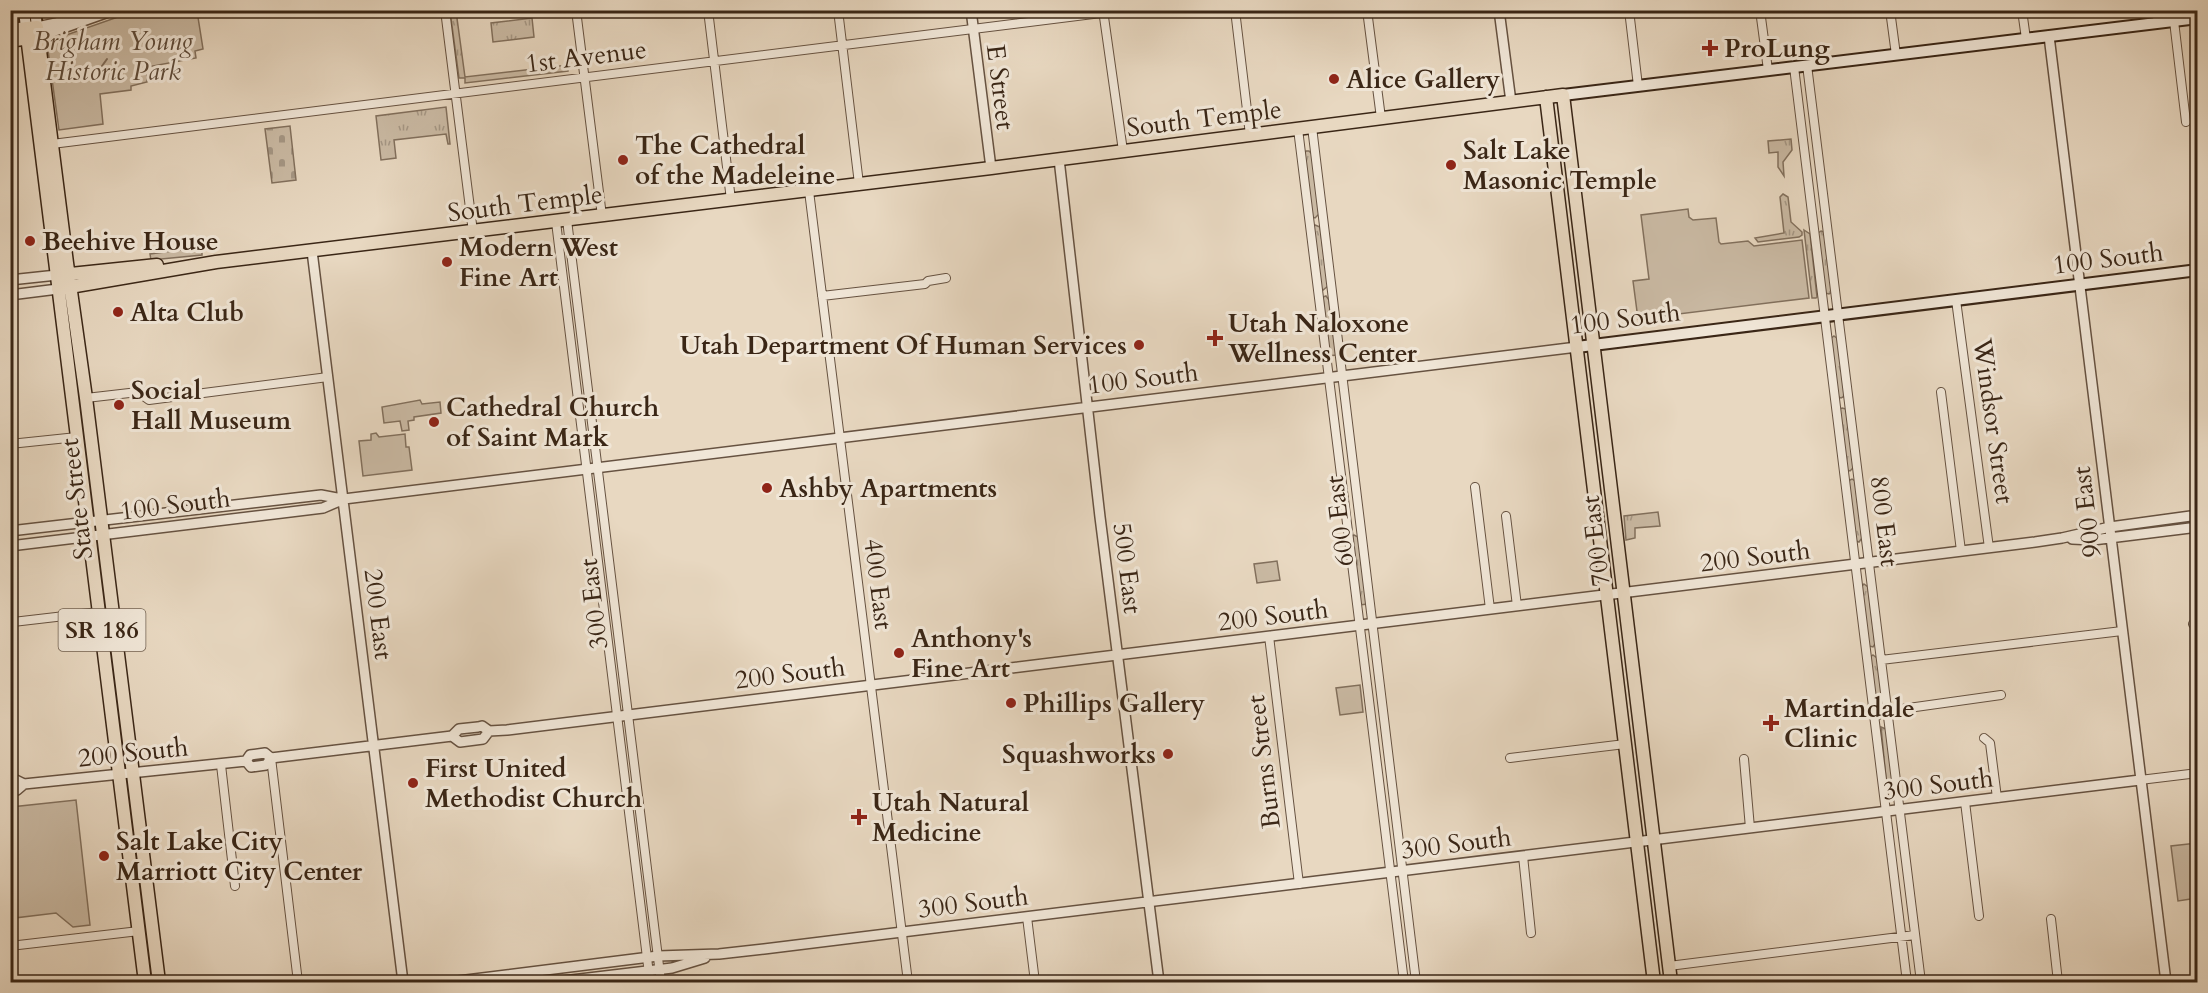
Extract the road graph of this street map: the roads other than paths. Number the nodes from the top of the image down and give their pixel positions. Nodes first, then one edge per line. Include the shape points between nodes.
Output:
1 (24, 10) edge
2 (35, 10) edge
3 (94, 10) edge
4 (114, 10) edge
5 (445, 10) edge
6 (576, 10) edge
7 (708, 10) edge
8 (838, 10) edge
9 (971, 10) edge
10 (1125, 10) edge
11 (1235, 10) edge
12 (1367, 10) edge
13 (1499, 10) edge
14 (1629, 10) edge
15 (1760, 10) edge
16 (1890, 10) edge
17 (2022, 10) edge
18 (2156, 10) edge
19 (1104, 12) edge
20 (2198, 18) edge
21 (2174, 21) junction
22 (2158, 23) junction
23 (973, 29) junction
24 (10, 30) edge
25 (32, 32) junction
26 (2049, 36) junction
27 (2026, 39) junction
28 (10, 41) edge
29 (843, 46) junction
30 (1896, 55) junction
31 (714, 62) junction
32 (1807, 65) junction
33 (1794, 67) junction
34 (1768, 70) junction
35 (584, 77) junction
36 (1638, 86) junction
37 (455, 93) junction
38 (1563, 95) junction
39 (1546, 97) junction
40 (1510, 102) junction
41 (1381, 118) junction
42 (2186, 122) dead end
43 (1312, 127) junction
44 (1298, 129) junction
45 (1250, 135) junction
46 (52, 144) junction
47 (1123, 151) junction
48 (1818, 154) junction
49 (1805, 156) junction
50 (1059, 159) junction
51 (990, 168) junction
52 (859, 184) junction
53 (809, 190) junction
54 (731, 200) junction
55 (602, 216) junction
56 (1323, 220) junction
57 (561, 221) junction
58 (1310, 222) junction
59 (1827, 227) junction
60 (1814, 228) junction
61 (473, 232) junction
62 (312, 251) junction
63 (216, 262) junction
64 (2198, 270) edge
65 (62, 275) junction
66 (946, 278) dead end
67 (10, 280) edge
68 (2080, 284) junction
69 (64, 288) junction
70 (1332, 292) junction
71 (1319, 294) junction
72 (10, 295) edge
73 (822, 296) junction
74 (1956, 300) junction
75 (1838, 314) junction
76 (1825, 316) junction
77 (1593, 345) junction
78 (1577, 347) junction
79 (1343, 376) junction
80 (328, 377) junction
81 (1330, 377) junction
82 (1941, 392) dead end
83 (86, 398) junction
84 (1849, 402) junction
85 (1836, 404) junction
86 (1087, 408) junction
87 (1349, 433) junction
88 (1337, 435) junction
89 (77, 436) junction
90 (840, 438) junction
91 (10, 444) edge
92 (1353, 461) junction
93 (1340, 462) junction
94 (597, 468) junction
95 (586, 469) junction
96 (1857, 473) junction
97 (1844, 474) junction
98 (1475, 487) dead end
99 (344, 499) junction
100 (1358, 510) junction
101 (1346, 512) junction
102 (2198, 515) edge
103 (1506, 516) dead end
104 (101, 521) junction
105 (88, 522) junction
106 (2109, 527) junction
107 (2198, 527) edge
108 (1361, 530) junction
109 (10, 531) edge
110 (1348, 532) junction
111 (103, 536) junction
112 (90, 537) junction
113 (2062, 538) junction
114 (2111, 538) junction
115 (10, 546) edge
116 (1989, 548) junction
117 (1961, 551) junction
118 (1869, 563) junction
119 (1855, 564) junction
120 (1623, 593) junction
121 (1606, 595) junction
122 (1517, 606) junction
123 (1490, 609) junction
124 (99, 612) junction
125 (13, 622) dead end
126 (1372, 624) junction
127 (1359, 625) junction
128 (2122, 631) junction
129 (1269, 636) junction
130 (1880, 650) junction
131 (1866, 652) junction
132 (1118, 655) junction
133 (1881, 660) junction
134 (871, 685) junction
135 (2001, 695) dead end
136 (1382, 711) junction
137 (1887, 711) junction
138 (1371, 712) junction
139 (628, 714) junction
140 (616, 716) junction
141 (1888, 721) junction
142 (1875, 723) junction
143 (1984, 738) dead end
144 (1625, 744) junction
145 (374, 746) junction
146 (271, 758) junction
147 (1510, 758) dead end
148 (1744, 759) dead end
149 (222, 765) junction
150 (133, 773) junction
151 (2198, 773) edge
152 (120, 775) junction
153 (2140, 780) junction
154 (10, 781) edge
155 (24, 784) junction
156 (1391, 785) junction
157 (1380, 786) junction
158 (10, 791) edge
159 (1997, 798) junction
160 (1965, 802) junction
161 (1899, 810) junction
162 (1886, 812) junction
163 (1750, 828) junction
164 (1654, 840) junction
165 (1637, 842) junction
166 (1523, 856) junction
167 (1402, 871) junction
168 (1390, 873) junction
169 (1908, 879) junction
170 (1894, 881) junction
171 (1299, 884) junction
172 (236, 886) dead end
173 (1149, 902) junction
174 (1980, 916) dead end
175 (1027, 917) junction
176 (2051, 919) dead end
177 (139, 931) junction
178 (902, 932) junction
179 (1531, 933) dead end
180 (1915, 935) junction
181 (1901, 937) junction
182 (10, 946) edge
183 (719, 954) junction
184 (658, 956) junction
185 (646, 958) junction
186 (1669, 966) junction
187 (659, 970) junction
188 (648, 971) junction
189 (1415, 974) junction
190 (1403, 979) edge
191 (145, 982) edge
192 (159, 982) edge
193 (298, 982) edge
194 (404, 982) edge
195 (450, 982) edge
196 (555, 982) edge
197 (650, 982) edge
198 (661, 982) edge
199 (908, 982) edge
200 (1035, 982) edge
201 (1159, 982) edge
202 (1416, 982) edge
203 (1654, 982) edge
204 (1671, 982) edge
205 (1907, 982) edge
206 (1921, 982) edge
207 (2058, 982) edge
208 (2166, 982) edge

1 - 25 main road, State Street / SR 186
2 - 25 main road, State Street / SR 186
3 - 25 street
4 - 25 street
5 - 37 street
6 - 35 street
7 - 31 street
8 - 29 street
9 - 23 street, E Street
10 - 19 street, 1st Avenue
11 - 45 street
12 - 41 street
13 - 40 street
14 - 36 street
15 - 34 street
16 - 30 street
17 - 27 street
18 - 22 street
19 - 23 street, 1st Avenue
19 - 47 street
20 - 21 main road, South Temple
21 - 22 main road, South Temple
21 - 42 street
22 - 26 main road, South Temple
23 - 29 street, 1st Avenue
23 - 51 street, E Street
24 - 25 main road
25 - 28 main road
25 - 46 main road, State Street / SR 186
25 - 65 main road, State Street / SR 186
26 - 27 main road, South Temple
26 - 68 street, 900 East
27 - 30 main road, South Temple
29 - 31 street, 1st Avenue
29 - 52 street
30 - 32 main road, South Temple
31 - 35 street, 1st Avenue
31 - 54 street
32 - 33 main road, South Temple
32 - 48 street, 800 East
33 - 34 main road, South Temple
33 - 49 street, 800 East
34 - 36 main road, South Temple
35 - 37 street, 1st Avenue
35 - 55 street
36 - 38 main road, South Temple
37 - 46 street, 1st Avenue
37 - 61 street
38 - 39 main road, South Temple
38 - 77 main road, 700 East
39 - 40 main road, South Temple
39 - 78 main road, 700 East
40 - 41 main road, South Temple
41 - 43 main road, South Temple
43 - 44 main road, South Temple
43 - 56 street, 600 East
44 - 45 main road, South Temple
44 - 58 street, 600 East
45 - 47 main road, South Temple
46 - 65 main road, State Street / SR 186
47 - 50 main road, South Temple
48 - 49 street
48 - 59 street, 800 East
49 - 60 street, 800 East
50 - 51 main road, South Temple
50 - 86 street, 500 East
51 - 52 main road, South Temple
52 - 53 main road, South Temple
53 - 54 main road, South Temple
53 - 73 street, 400 East
54 - 55 main road, South Temple
55 - 57 main road, South Temple
56 - 58 street
56 - 70 street, 600 East
57 - 61 main road, South Temple
57 - 94 street, 300 East
57 - 95 street, 300 East
58 - 71 street, 600 East
59 - 60 street
59 - 75 street, 800 East
60 - 76 street, 800 East
61 - 62 main road, South Temple
62 - 63 main road, South Temple
62 - 80 street, 200 East
63 - 65 main road, South Temple
63 - 69 main road, South Temple
64 - 68 main road, 100 South
65 - 67 street, South Temple
65 - 69 main road, State Street / SR 186
66 - 73 street
68 - 74 main road, 100 South
68 - 106 street, 900 East
69 - 72 street, South Temple
69 - 83 main road, State Street / SR 186
69 - 89 main road, State Street / SR 186
70 - 71 street
70 - 79 street, 600 East
71 - 81 street, 600 East
73 - 90 street, 400 East
74 - 75 main road, 100 South
74 - 116 street, Windsor Street
75 - 76 main road, 100 South
75 - 84 street, 800 East
76 - 77 main road, 100 South
76 - 85 street, 800 East
77 - 78 main road, 100 South
77 - 120 main road, 700 East
78 - 79 street, 100 South
78 - 121 main road, 700 East
79 - 81 street, 100 South
79 - 87 street, 600 East
80 - 83 street via 149,400 138,392
80 - 99 street, 200 East
81 - 86 street, 100 South
81 - 88 street, 600 East
82 - 117 street
83 - 104 main road, State Street / SR 186
84 - 85 street
84 - 96 street, 800 East
85 - 97 street, 800 East
86 - 90 street, 100 South
86 - 132 street, 500 East
87 - 88 street
87 - 92 street, 600 East
88 - 93 street, 600 East
89 - 91 street
89 - 105 main road, State Street / SR 186
90 - 94 street, 100 South
90 - 134 street, 400 East
92 - 93 street
92 - 100 street, 600 East
93 - 101 street, 600 East
94 - 95 street, 100 South
94 - 139 street, 300 East
95 - 99 street, 100 South
95 - 140 street, 300 East
96 - 97 street
96 - 118 street, 800 East
97 - 119 street, 800 East
98 - 123 street
99 - 104 street, 100 South via 321,495
99 - 111 street, 100 South via 323,508
99 - 145 street, 200 East
100 - 101 street
100 - 108 street, 600 East
101 - 110 street, 600 East
102 - 106 street, 200 South
103 - 122 street
104 - 105 street, 100 South
104 - 111 main road, State Street / SR 186
105 - 109 street, 100 South
105 - 112 main road, State Street / SR 186
106 - 113 street, 200 South
106 - 114 street, 900 East
107 - 114 street, 200 South
108 - 110 street
108 - 126 street, 600 East
110 - 127 street, 600 East
111 - 112 street, 100 South
111 - 150 main road, State Street / SR 186
112 - 115 street, 100 South
112 - 124 main road, State Street / SR 186
113 - 114 street, 200 South
113 - 116 street, 200 South
114 - 128 street, 900 East
116 - 117 street, 200 South
117 - 118 street, 200 South
118 - 119 street, 200 South
118 - 130 street, 800 East
119 - 120 street, 200 South
119 - 131 street, 800 East
120 - 121 street, 200 South
120 - 164 main road, 700 East
121 - 122 street, 200 South
121 - 144 main road, 700 East
122 - 123 street, 200 South
123 - 126 street, 200 South
124 - 125 street
124 - 152 main road, State Street / SR 186
126 - 127 street, 200 South
126 - 136 street, 600 East
127 - 129 street, 200 South
127 - 138 street, 600 East
128 - 133 street
128 - 153 street, 900 East
129 - 132 street, 200 South
129 - 171 street, Burns Street
130 - 131 street
130 - 133 street, 800 East
131 - 142 street, 800 East
132 - 134 street, 200 South
132 - 173 street, 500 East
133 - 137 street, 800 East
134 - 139 street, 200 South
134 - 178 street, 400 East
135 - 137 street
136 - 138 street
136 - 156 street, 600 East
137 - 141 street, 800 East
138 - 157 street, 600 East
139 - 140 street, 200 South
139 - 184 street, 300 East
140 - 145 street, 200 South via 489,731 482,726 459,729 452,736
140 - 185 street, 300 East
141 - 142 street
141 - 161 street, 800 East
142 - 162 street, 800 East
143 - 159 street via 1990,743
144 - 147 street
144 - 165 main road, 700 East
145 - 146 street, 200 South
145 - 194 street, 200 East
146 - 149 street, 200 South via 265,753 250,755 246,761
146 - 193 street
148 - 163 street
149 - 150 street, 200 South
149 - 172 street
150 - 152 street, 200 South
150 - 192 main road, State Street / SR 186
151 - 153 street, 300 South
152 - 155 street, 200 South
152 - 177 main road, State Street / SR 186
153 - 159 street, 300 South
153 - 208 street, 900 East
154 - 155 street, 200 South
155 - 158 street, 200 South
156 - 157 street
156 - 167 street, 600 East
157 - 168 street, 600 East
159 - 160 street, 300 South
160 - 161 street, 300 South
160 - 174 street
161 - 162 street, 300 South
161 - 169 street, 800 East
162 - 163 street, 300 South
162 - 170 street, 800 East
163 - 164 street, 300 South
164 - 165 street, 300 South
164 - 186 main road, 700 East
165 - 166 street, 300 South
165 - 203 main road, 700 East
166 - 167 street, 300 South
166 - 179 street
167 - 168 street, 300 South
167 - 189 street, 600 East
168 - 171 street, 300 South
168 - 190 street, 600 East
169 - 170 street
169 - 180 street, 800 East
170 - 181 street, 800 East
171 - 173 street, 300 South
173 - 175 street, 300 South
173 - 201 street, 500 East
175 - 178 street, 300 South
175 - 200 street
176 - 207 street
177 - 182 street
177 - 191 main road, State Street / SR 186
178 - 183 street, 300 South
178 - 199 street, 400 East
180 - 181 street
180 - 206 street, 800 East
181 - 186 street
181 - 205 street, 800 East
183 - 184 street, 300 South
183 - 187 street, 300 South
184 - 185 street, 300 South
184 - 187 street, 300 East
185 - 188 street, 300 East
185 - 195 street, 300 South
186 - 204 main road, 700 East
187 - 188 street, 300 South
187 - 198 street, 300 East
188 - 196 street, 300 South
188 - 197 street, 300 East
189 - 190 street
189 - 202 street, 600 East

